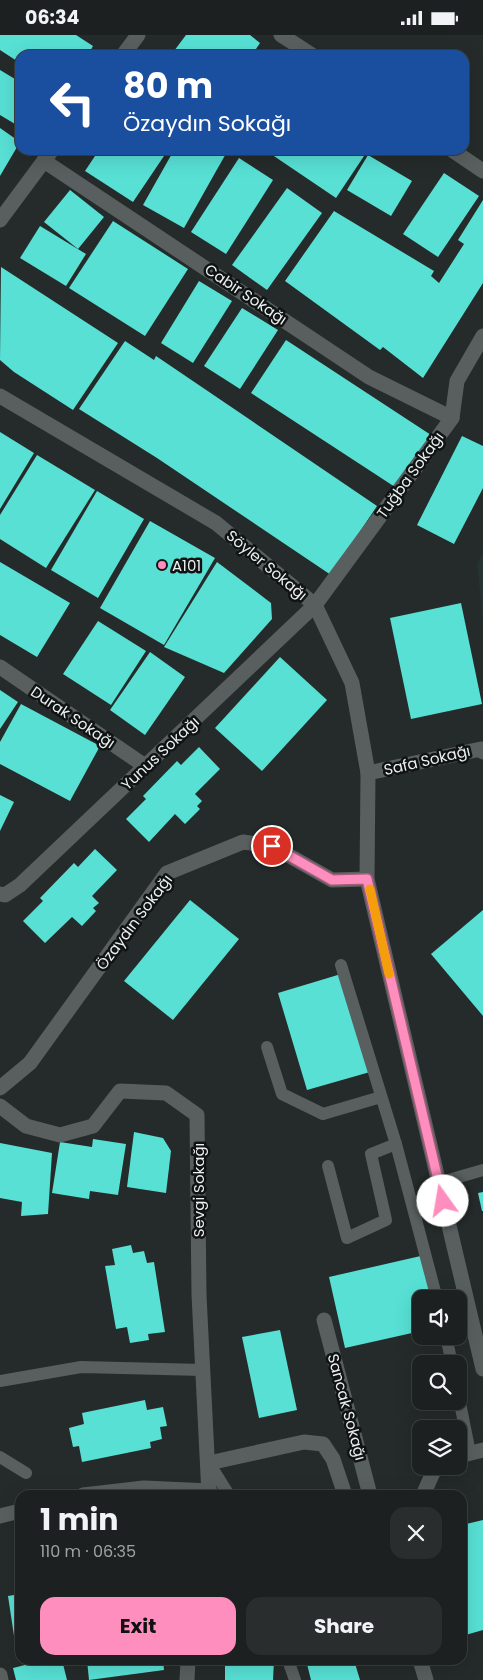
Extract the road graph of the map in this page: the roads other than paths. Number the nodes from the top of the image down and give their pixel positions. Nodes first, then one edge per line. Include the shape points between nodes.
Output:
1 (138, 35) edge
2 (281, 35) edge
3 (127, 50) edge
4 (304, 50) edge
5 (459, 155) edge
6 (48, 156) edge
7 (483, 171) edge
8 (0, 220) edge
9 (483, 336) edge
10 (0, 396) edge
11 (452, 418) junction
12 (315, 605) junction
13 (0, 667) edge
14 (483, 752) edge
15 (146, 766) junction
16 (368, 773) junction
17 (367, 879) junction
18 (0, 894) edge
19 (341, 965) dead end
20 (267, 1047) dead end
21 (0, 1088) edge
22 (381, 1097) junction
23 (0, 1106) edge
24 (396, 1144) junction
25 (328, 1166) dead end
26 (483, 1170) edge
27 (438, 1183) junction
28 (436, 1290) edge
29 (324, 1320) dead end
30 (482, 1361) edge
31 (203, 1370) junction
32 (0, 1381) edge
33 (462, 1410) edge
34 (471, 1453) edge
35 (0, 1457) edge
36 (209, 1463) junction
37 (26, 1473) dead end
38 (432, 1475) edge
39 (127, 1490) edge
40 (170, 1490) edge
41 (210, 1490) edge
42 (226, 1490) edge
43 (343, 1490) edge
44 (369, 1490) edge
45 (425, 1490) edge
46 (15, 1512) edge
47 (0, 1516) edge
48 (188, 1665) edge
49 (290, 1665) edge
50 (422, 1665) edge
51 (0, 1675) edge
52 (1, 1680) edge
53 (187, 1680) edge
54 (295, 1680) edge
55 (426, 1680) edge

1 - 3 street
2 - 4 street
5 - 7 street
6 - 8 street
6 - 11 street, Cabir Sokağı via 369,377
9 - 11 street, Tuğba Sokağı via 457,381
10 - 12 street, Söyler Sokağı via 216,523
11 - 12 street, Tuğba Sokağı
12 - 15 street, Yunus Sokağı
12 - 16 street, Söyler Sokağı via 352,683
13 - 15 street, Durak Sokağı
14 - 16 street, Safa Sokağı via 481,749
15 - 18 street, Yunus Sokağı via 20,885 5,895
16 - 17 street, Söyler Sokağı
17 - 21 street, Özaydın Sokağı via 332,880 272,846 243,842 167,873 30,1063
17 - 27 street
19 - 22 lane
20 - 22 lane via 282,1094 323,1114
22 - 24 lane
23 - 31 street, Sevgi Sokağı via 26,1126 60,1135 94,1126 120,1091 166,1093 197,1115
24 - 25 lane via 371,1154 386,1220 347,1238
24 - 28 lane
26 - 27 lane
27 - 30 street
29 - 44 street, Sancak Sokağı
31 - 32 lane via 81,1367
31 - 36 street, Sevgi Sokağı
33 - 34 lane
35 - 37 lane
36 - 41 street, Sevgi Sokağı
36 - 42 lane
36 - 43 street, Sancak Sokağı via 304,1442 323,1444 333,1459
38 - 45 street
39 - 40 street
46 - 47 street
48 - 53 street
49 - 54 lane
50 - 55 street
51 - 52 street

